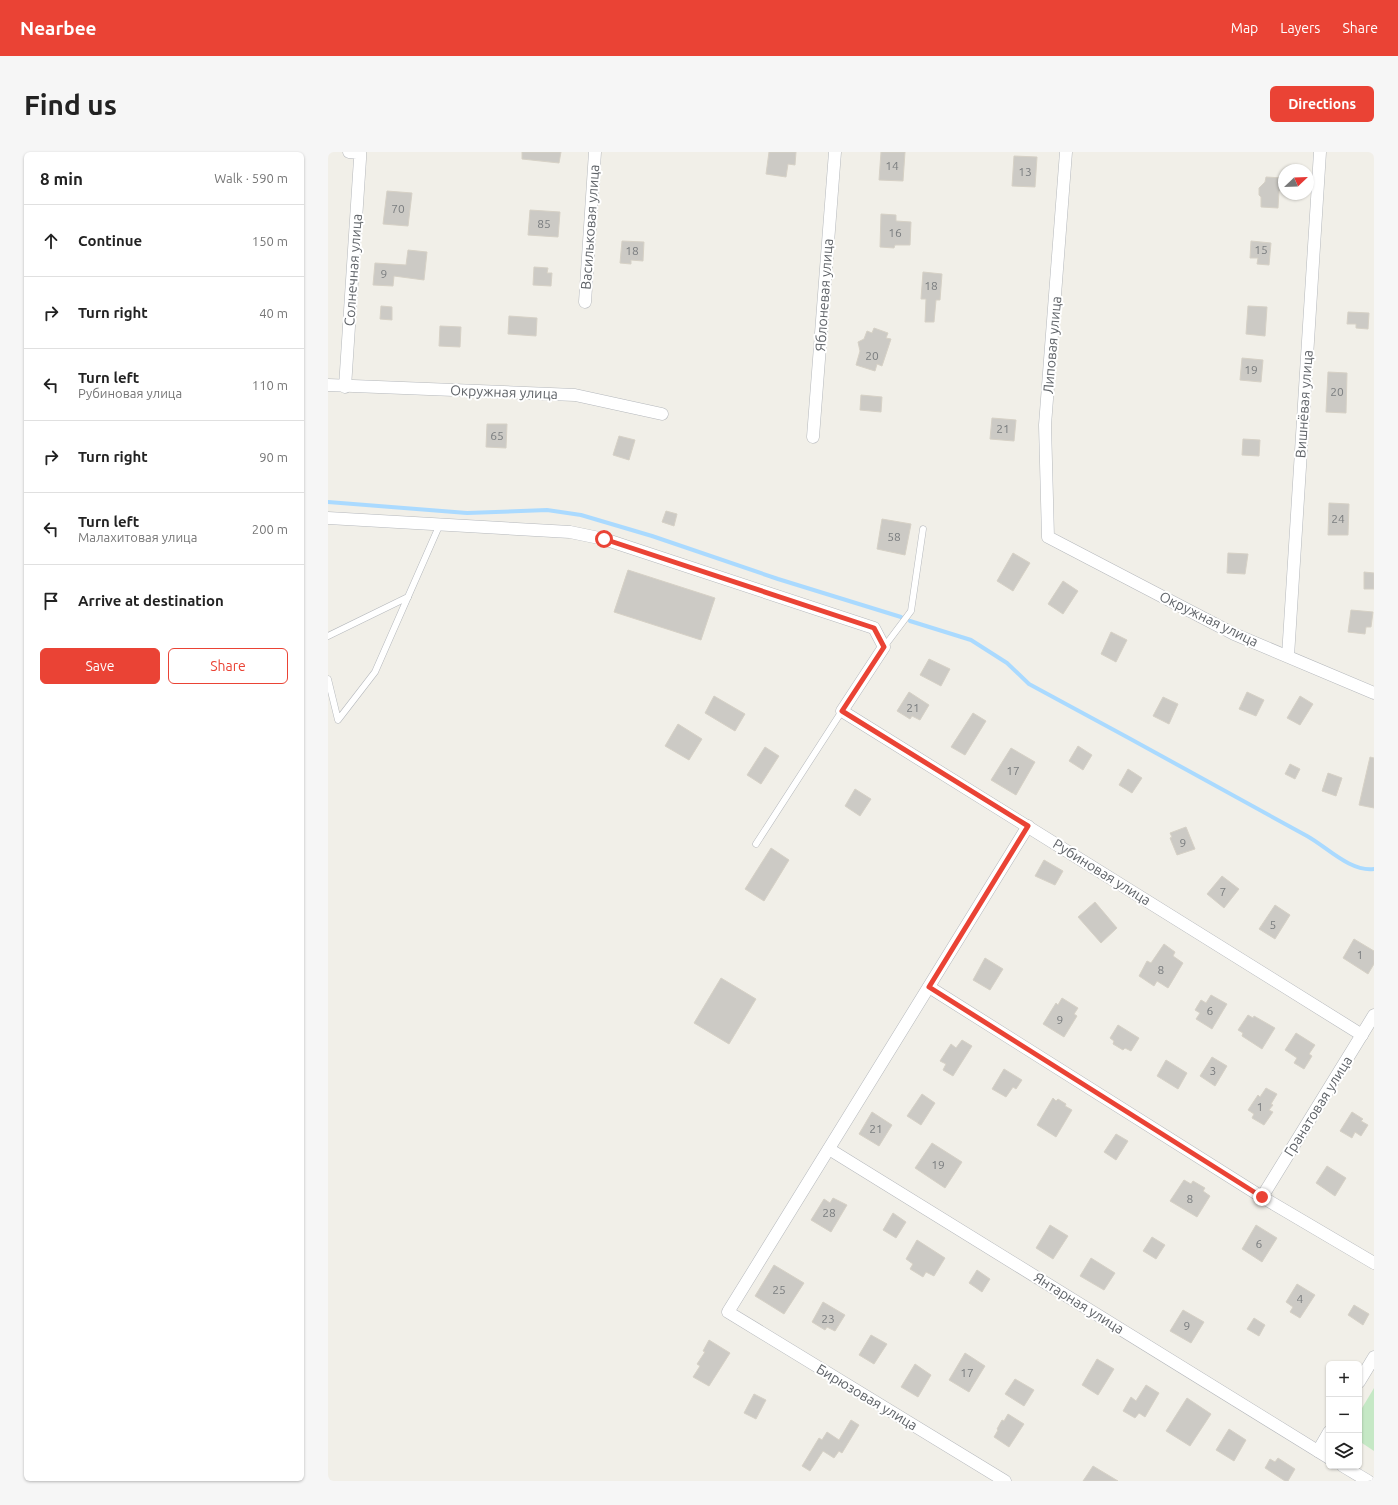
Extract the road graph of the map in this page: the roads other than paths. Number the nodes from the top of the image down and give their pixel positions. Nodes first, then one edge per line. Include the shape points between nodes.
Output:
1 (354, 152) edge
2 (595, 152) edge
3 (835, 152) edge
4 (1066, 152) edge
5 (1320, 152) edge
6 (585, 302) dead end
7 (328, 385) edge
8 (345, 386) junction
9 (662, 414) dead end
10 (813, 437) dead end
11 (328, 518) edge
12 (440, 524) junction
13 (923, 529) dead end
14 (1048, 537) joint
15 (408, 597) junction
16 (328, 636) edge
17 (884, 647) junction
18 (1288, 656) junction
19 (328, 679) edge
20 (1374, 693) edge
21 (842, 711) junction
22 (1028, 826) junction
23 (756, 844) dead end
24 (929, 987) junction
25 (1374, 1015) edge
26 (1362, 1035) junction
27 (829, 1149) junction
28 (1262, 1197) junction
29 (1374, 1263) edge
30 (1374, 1357) edge
31 (1362, 1377) edge
32 (1328, 1433) edge
33 (1318, 1451) junction
34 (1326, 1456) edge
35 (1348, 1469) edge
36 (1006, 1481) edge
37 (1368, 1481) edge

1 - 8 street, Солнечная улица
2 - 6 street, Васильковая улица
3 - 10 street, Яблоневая улица
4 - 14 street, Липовая улица via 1045,425
5 - 18 street, Вишнёвая улица
7 - 8 street, Окружная улица
8 - 9 street, Окружная улица via 575,395
11 - 12 street
12 - 15 lane
12 - 17 street via 570,532 604,539 874,628
13 - 17 lane via 911,611
14 - 18 street, Окружная улица via 1234,634
15 - 16 lane
15 - 19 lane via 375,672 338,720
17 - 21 street
18 - 20 street, Окружная улица
21 - 22 street, Рубиновая улица
21 - 23 lane
22 - 24 street
22 - 26 street, Рубиновая улица
24 - 27 street
24 - 28 street
25 - 26 street, Гранатовая улица
26 - 28 street, Гранатовая улица
27 - 33 street, Янтарная улица
27 - 36 street, Бирюзовая улица via 728,1312
28 - 29 street
30 - 31 street
32 - 33 street
33 - 34 street, Янтарная улица
35 - 37 street

